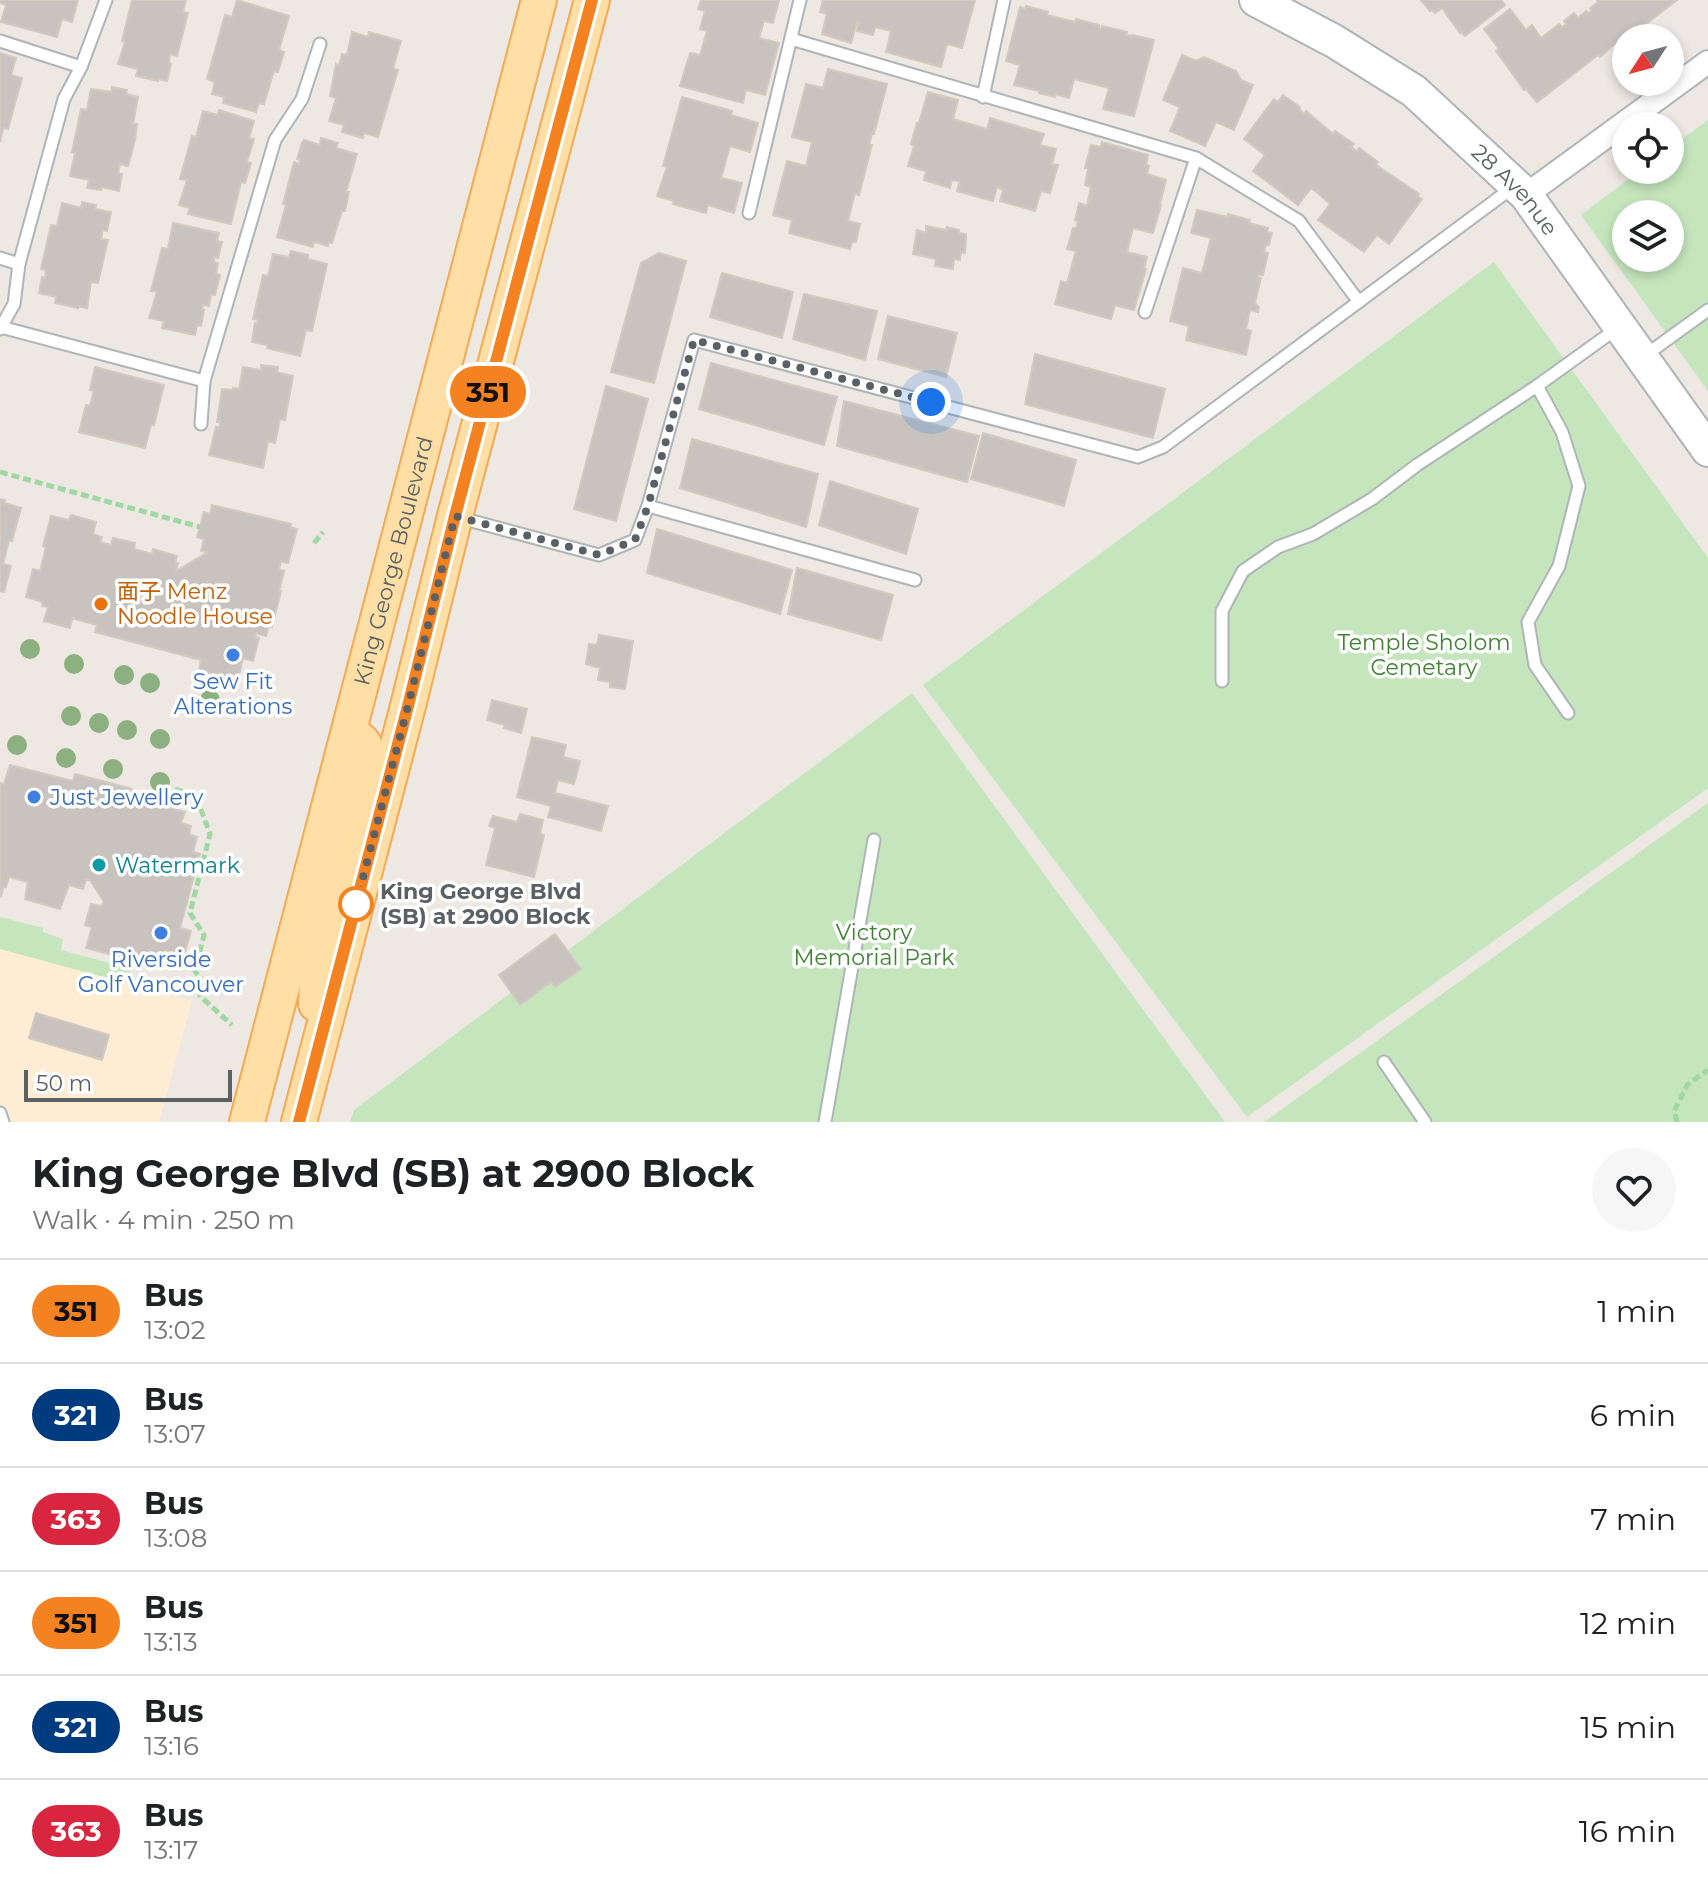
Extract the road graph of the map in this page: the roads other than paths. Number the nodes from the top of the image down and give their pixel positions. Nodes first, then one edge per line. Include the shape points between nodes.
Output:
1 (106, 0) edge
2 (539, 0) edge
3 (592, 0) edge
4 (800, 0) edge
5 (1004, 0) edge
6 (1256, 0) edge
7 (791, 39) junction
8 (0, 41) edge
9 (320, 44) dead end
10 (1708, 62) edge
11 (81, 67) junction
12 (983, 97) junction
13 (1196, 158) junction
14 (1521, 190) junction
15 (749, 213) dead end
16 (0, 258) edge
17 (19, 264) junction
18 (1359, 302) junction
19 (1708, 310) edge
20 (1145, 312) dead end
21 (1620, 327) junction
22 (1, 328) edge
23 (1643, 358) junction
24 (204, 381) junction
25 (1537, 386) junction
26 (201, 424) dead end
27 (1708, 450) edge
28 (648, 506) junction
29 (455, 516) junction
30 (915, 580) dead end
31 (1222, 681) dead end
32 (1568, 713) dead end
33 (349, 733) junction
34 (874, 840) dead end
35 (1384, 1062) dead end
36 (312, 1073) junction
37 (0, 1113) edge
38 (3, 1122) edge
39 (247, 1122) edge
40 (299, 1122) edge
41 (825, 1122) edge
42 (1425, 1122) edge

1 - 11 lane
2 - 33 main road, King George Boulevard
3 - 29 main road
4 - 7 lane
5 - 12 lane
6 - 14 street, 28 Avenue via 1414,91
7 - 12 lane
7 - 15 lane
8 - 11 lane
9 - 24 lane via 302,99 275,140
10 - 14 street
11 - 17 lane via 64,99
12 - 13 lane
13 - 18 lane via 1299,221
13 - 20 lane
14 - 18 lane
14 - 21 street, 28 Avenue
16 - 17 lane
17 - 22 lane via 14,304
18 - 28 lane via 1163,447 1138,457 694,340
19 - 23 lane
21 - 23 street, 28 Avenue
21 - 25 lane
22 - 24 lane
23 - 27 street, 28 Avenue
24 - 26 lane
25 - 31 lane via 1372,499 1243,571 1222,611
25 - 32 lane via 1562,432 1579,486 1559,566 1528,622 1535,665
28 - 29 lane via 635,540 599,555
28 - 30 lane
29 - 36 main road
33 - 36 main road via 367,747 370,761 318,954
33 - 39 main road, King George Boulevard
34 - 41 lane
35 - 42 lane
36 - 40 main road
37 - 38 lane

